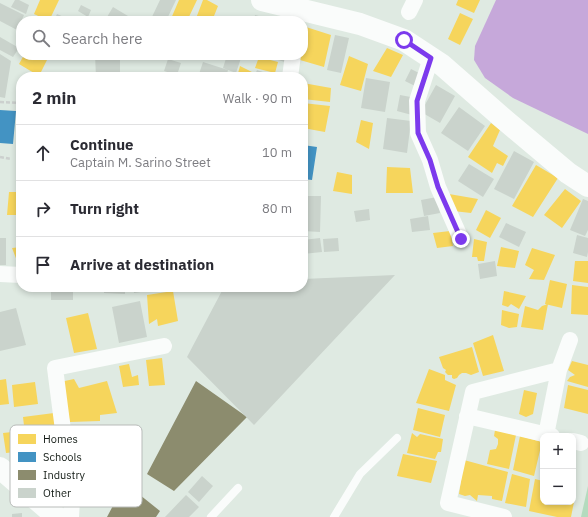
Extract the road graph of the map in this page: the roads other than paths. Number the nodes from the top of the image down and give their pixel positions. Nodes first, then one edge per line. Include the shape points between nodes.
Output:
1 (273, 1) edge
2 (299, 15) edge
3 (308, 16) edge
4 (431, 58) junction
5 (292, 60) edge
6 (291, 72) edge
7 (588, 186) edge
8 (461, 239) dead end
9 (0, 274) edge
10 (16, 275) edge
11 (570, 340) dead end
12 (164, 346) dead end
13 (559, 370) junction
14 (467, 416) junction
15 (62, 425) edge
16 (540, 433) edge
17 (549, 433) edge
18 (397, 438) dead end
19 (0, 468) edge
20 (10, 477) edge
21 (238, 488) dead end
22 (45, 507) edge
23 (72, 507) edge
24 (480, 514) edge
25 (57, 517) edge
26 (71, 517) edge
27 (211, 517) edge
28 (334, 517) edge
29 (504, 517) edge

1 - 2 street
3 - 4 street via 360,24 404,40
4 - 7 street via 568,173
4 - 8 street via 417,101 418,133
5 - 6 street
9 - 10 street
11 - 13 street
12 - 15 street via 55,368
13 - 14 street via 473,392
13 - 17 street
14 - 16 street
14 - 24 street via 448,503
18 - 28 lane via 360,474
19 - 20 street
21 - 27 lane
22 - 25 street
23 - 26 street
24 - 29 street

